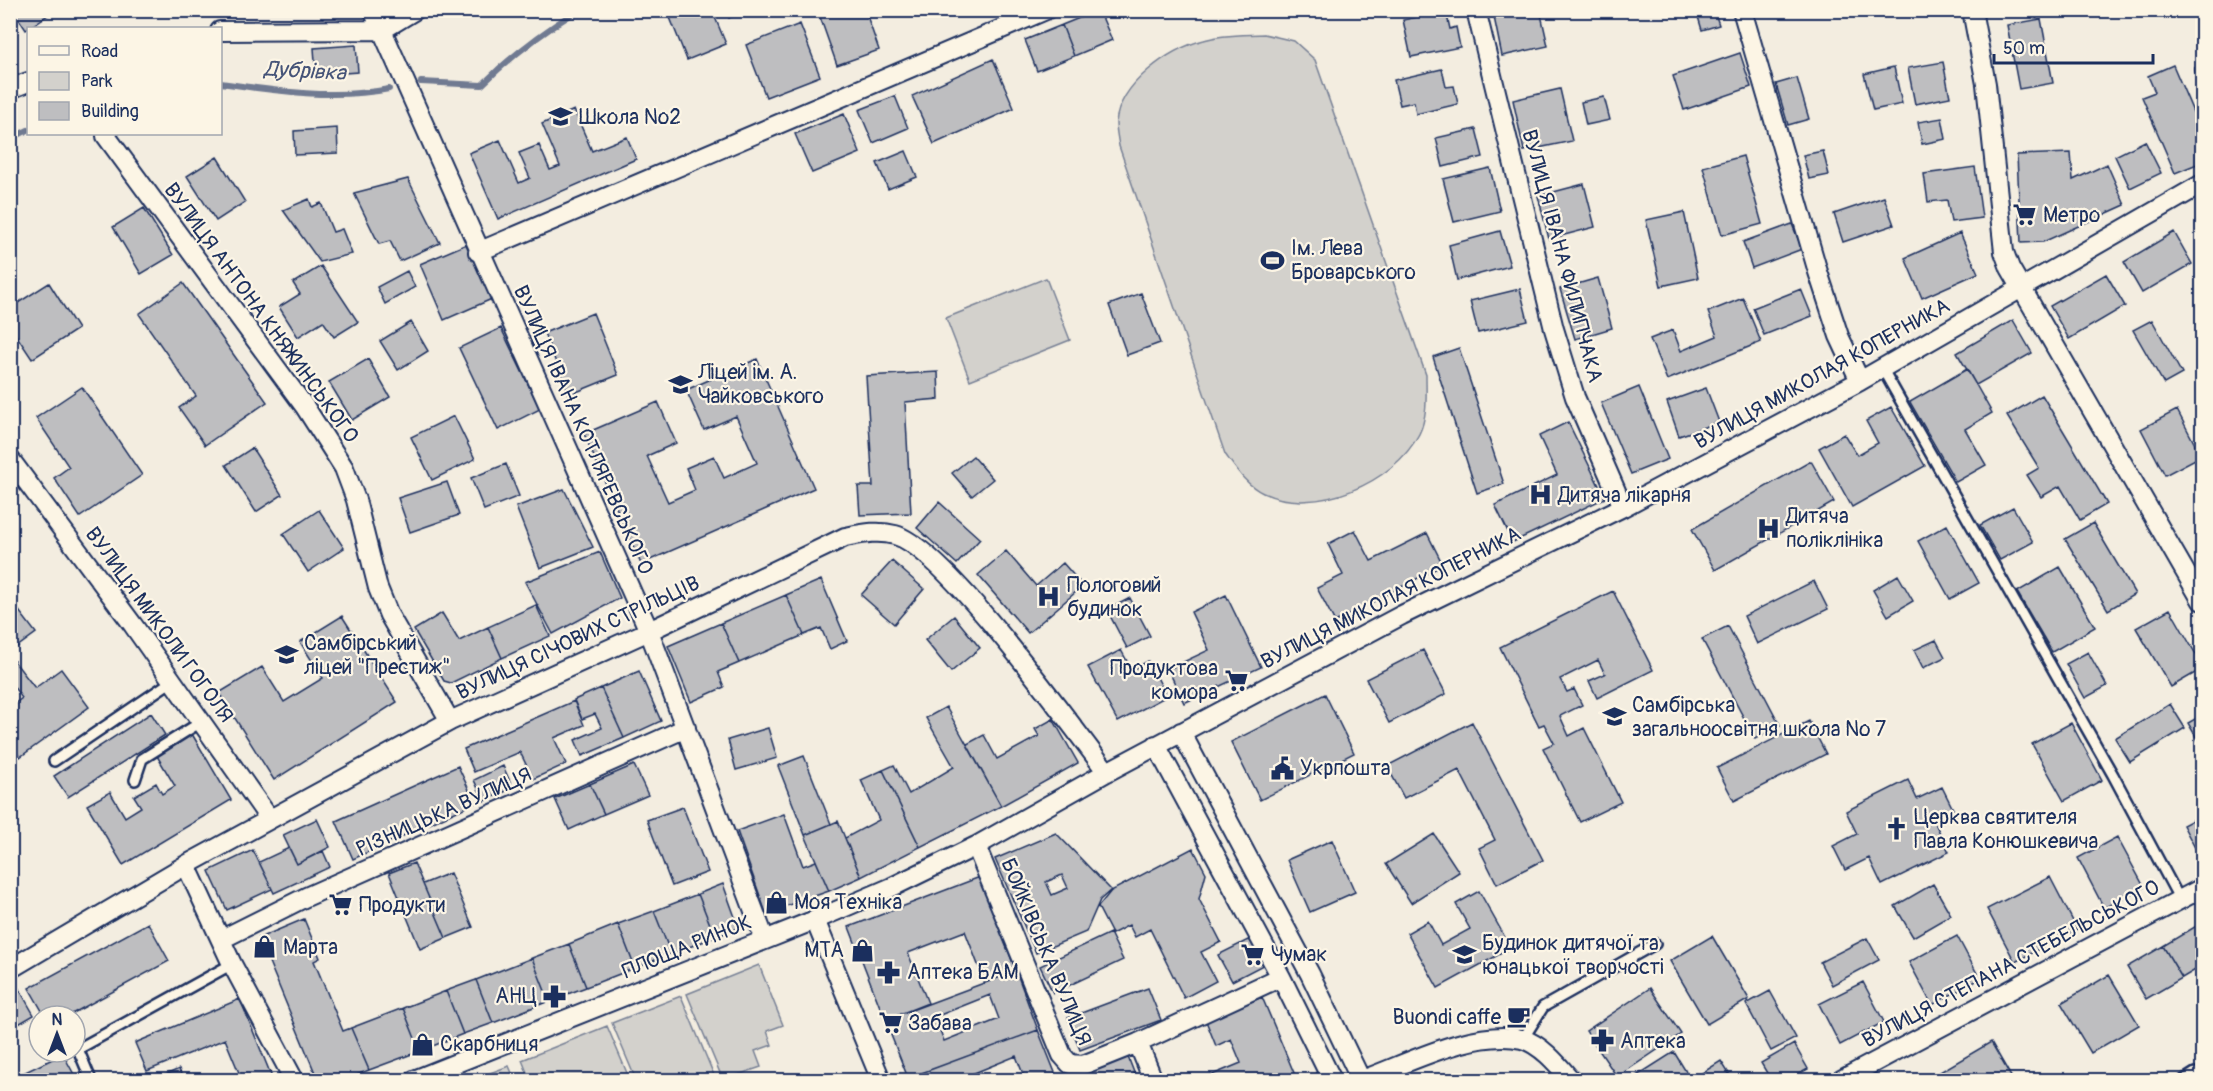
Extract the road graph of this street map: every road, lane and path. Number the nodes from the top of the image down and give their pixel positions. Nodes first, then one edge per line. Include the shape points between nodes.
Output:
1 (372, 10) edge
2 (415, 10) edge
3 (1046, 10) edge
4 (1476, 10) edge
5 (1742, 10) edge
6 (1972, 10) edge
7 (382, 30) junction
8 (222, 31) edge
9 (27, 82) edge
10 (10, 89) edge
11 (106, 136) dead end
12 (2202, 184) edge
13 (478, 252) junction
14 (2021, 291) junction
15 (1882, 368) junction
16 (1860, 381) junction
17 (10, 459) edge
18 (1623, 507) junction
19 (2202, 601) edge
20 (649, 631) junction
21 (172, 681) junction
22 (450, 721) junction
23 (201, 722) junction
24 (686, 728) junction
25 (1181, 732) junction
26 (1156, 745) junction
27 (54, 761) dead end
28 (1107, 772) junction
29 (135, 780) dead end
30 (269, 818) junction
31 (976, 846) junction
32 (186, 865) junction
33 (2202, 888) edge
34 (2180, 900) junction
35 (815, 920) junction
36 (222, 939) junction
37 (765, 940) junction
38 (1655, 944) dead end
39 (232, 964) junction
40 (10, 969) edge
41 (1281, 977) junction
42 (1523, 1039) junction
43 (1138, 1043) junction
44 (2195, 1073) dead end
45 (91, 1080) edge
46 (294, 1080) edge
47 (414, 1080) edge
48 (881, 1080) edge
49 (1154, 1080) edge
50 (1332, 1080) edge
51 (1362, 1080) edge
52 (1571, 1080) edge
53 (1841, 1080) edge
54 (2184, 1080) edge

1 - 7 street, ВУЛИЦЯ ІВАНА КОТЛЯРЕВСЬКОГО
2 - 7 street
3 - 13 street
4 - 18 street, ВУЛИЦЯ ІВАНА ФИЛИПЧАКА via 1554,329 1575,397
5 - 16 street via 1818,272 1839,336
6 - 14 street via 1986,84 2004,252
7 - 8 street
7 - 13 street, ВУЛИЦЯ ІВАНА КОТЛЯРЕВСЬКОГО
9 - 10 street
11 - 22 street, ВУЛИЦЯ АНТОНА КНЯЖИНСЬКОГО via 305,407 344,468 389,615
12 - 14 street, ВУЛИЦЯ МИКОЛАЯ КОПЕРНИКА
13 - 20 street, ВУЛИЦЯ ІВАНА КОТЛЯРЕВСЬКОГО
14 - 15 street, ВУЛИЦЯ МИКОЛАЯ КОПЕРНИКА
14 - 19 street
15 - 16 street, ВУЛИЦЯ МИКОЛАЯ КОПЕРНИКА
15 - 34 lane
16 - 18 street, ВУЛИЦЯ МИКОЛАЯ КОПЕРНИКА
17 - 21 street, ВУЛИЦЯ МИКОЛИ ГОГОЛЯ
18 - 25 street, ВУЛИЦЯ МИКОЛАЯ КОПЕРНИКА via 1402,615
20 - 22 street, ВУЛИЦЯ СІЧОВИХ СТРІЛЬЦІВ
20 - 24 street, ВУЛИЦЯ ІВАНА КОТЛЯРЕВСЬКОГО
20 - 28 street, ВУЛИЦЯ СІЧОВИХ СТРІЛЬЦІВ via 845,537 870,532 895,535 918,547 985,617
21 - 23 street, ВУЛИЦЯ МИКОЛИ ГОГОЛЯ
21 - 27 lane
22 - 30 street, ВУЛИЦЯ СІЧОВИХ СТРІЛЬЦІВ
23 - 29 lane via 142,759
23 - 30 street, ВУЛИЦЯ МИКОЛИ ГОГОЛЯ
24 - 36 street, РІЗНИЦЬКА ВУЛИЦЯ via 316,892
24 - 37 street, ВУЛИЦЯ ІВАНА КОТЛЯРЕВСЬКОГО
25 - 26 street, ВУЛИЦЯ МИКОЛАЯ КОПЕРНИКА
25 - 51 street
26 - 28 street, ВУЛИЦЯ МИКОЛАЯ КОПЕРНИКА
26 - 41 street
28 - 31 street, ВУЛИЦЯ МИКОЛАЯ КОПЕРНИКА
30 - 32 street, ВУЛИЦЯ СІЧОВИХ СТРІЛЬЦІВ
31 - 35 street, ВУЛИЦЯ МИКОЛАЯ КОПЕРНИКА
31 - 43 street, БОЙКІВСЬКА ВУЛИЦЯ via 1062,1055 1070,1064 1083,1065
32 - 36 street
32 - 40 street, ВУЛИЦЯ СІЧОВИХ СТРІЛЬЦІВ
33 - 34 street, ВУЛИЦЯ СТЕПАНА СТЕБЕЛЬСЬКОГО
34 - 53 street, ВУЛИЦЯ СТЕПАНА СТЕБЕЛЬСЬКОГО
35 - 37 street, ПЛОЩА РИНОК
35 - 48 street
36 - 39 street
37 - 47 street, ПЛОЩА РИНОК
38 - 42 lane via 1543,1007
39 - 45 lane via 78,1049
39 - 46 street
41 - 43 street, БОЙКІВСЬКА ВУЛИЦЯ
41 - 50 street
42 - 51 street via 1474,1039
42 - 52 street via 1546,1054
43 - 49 street
44 - 54 lane

